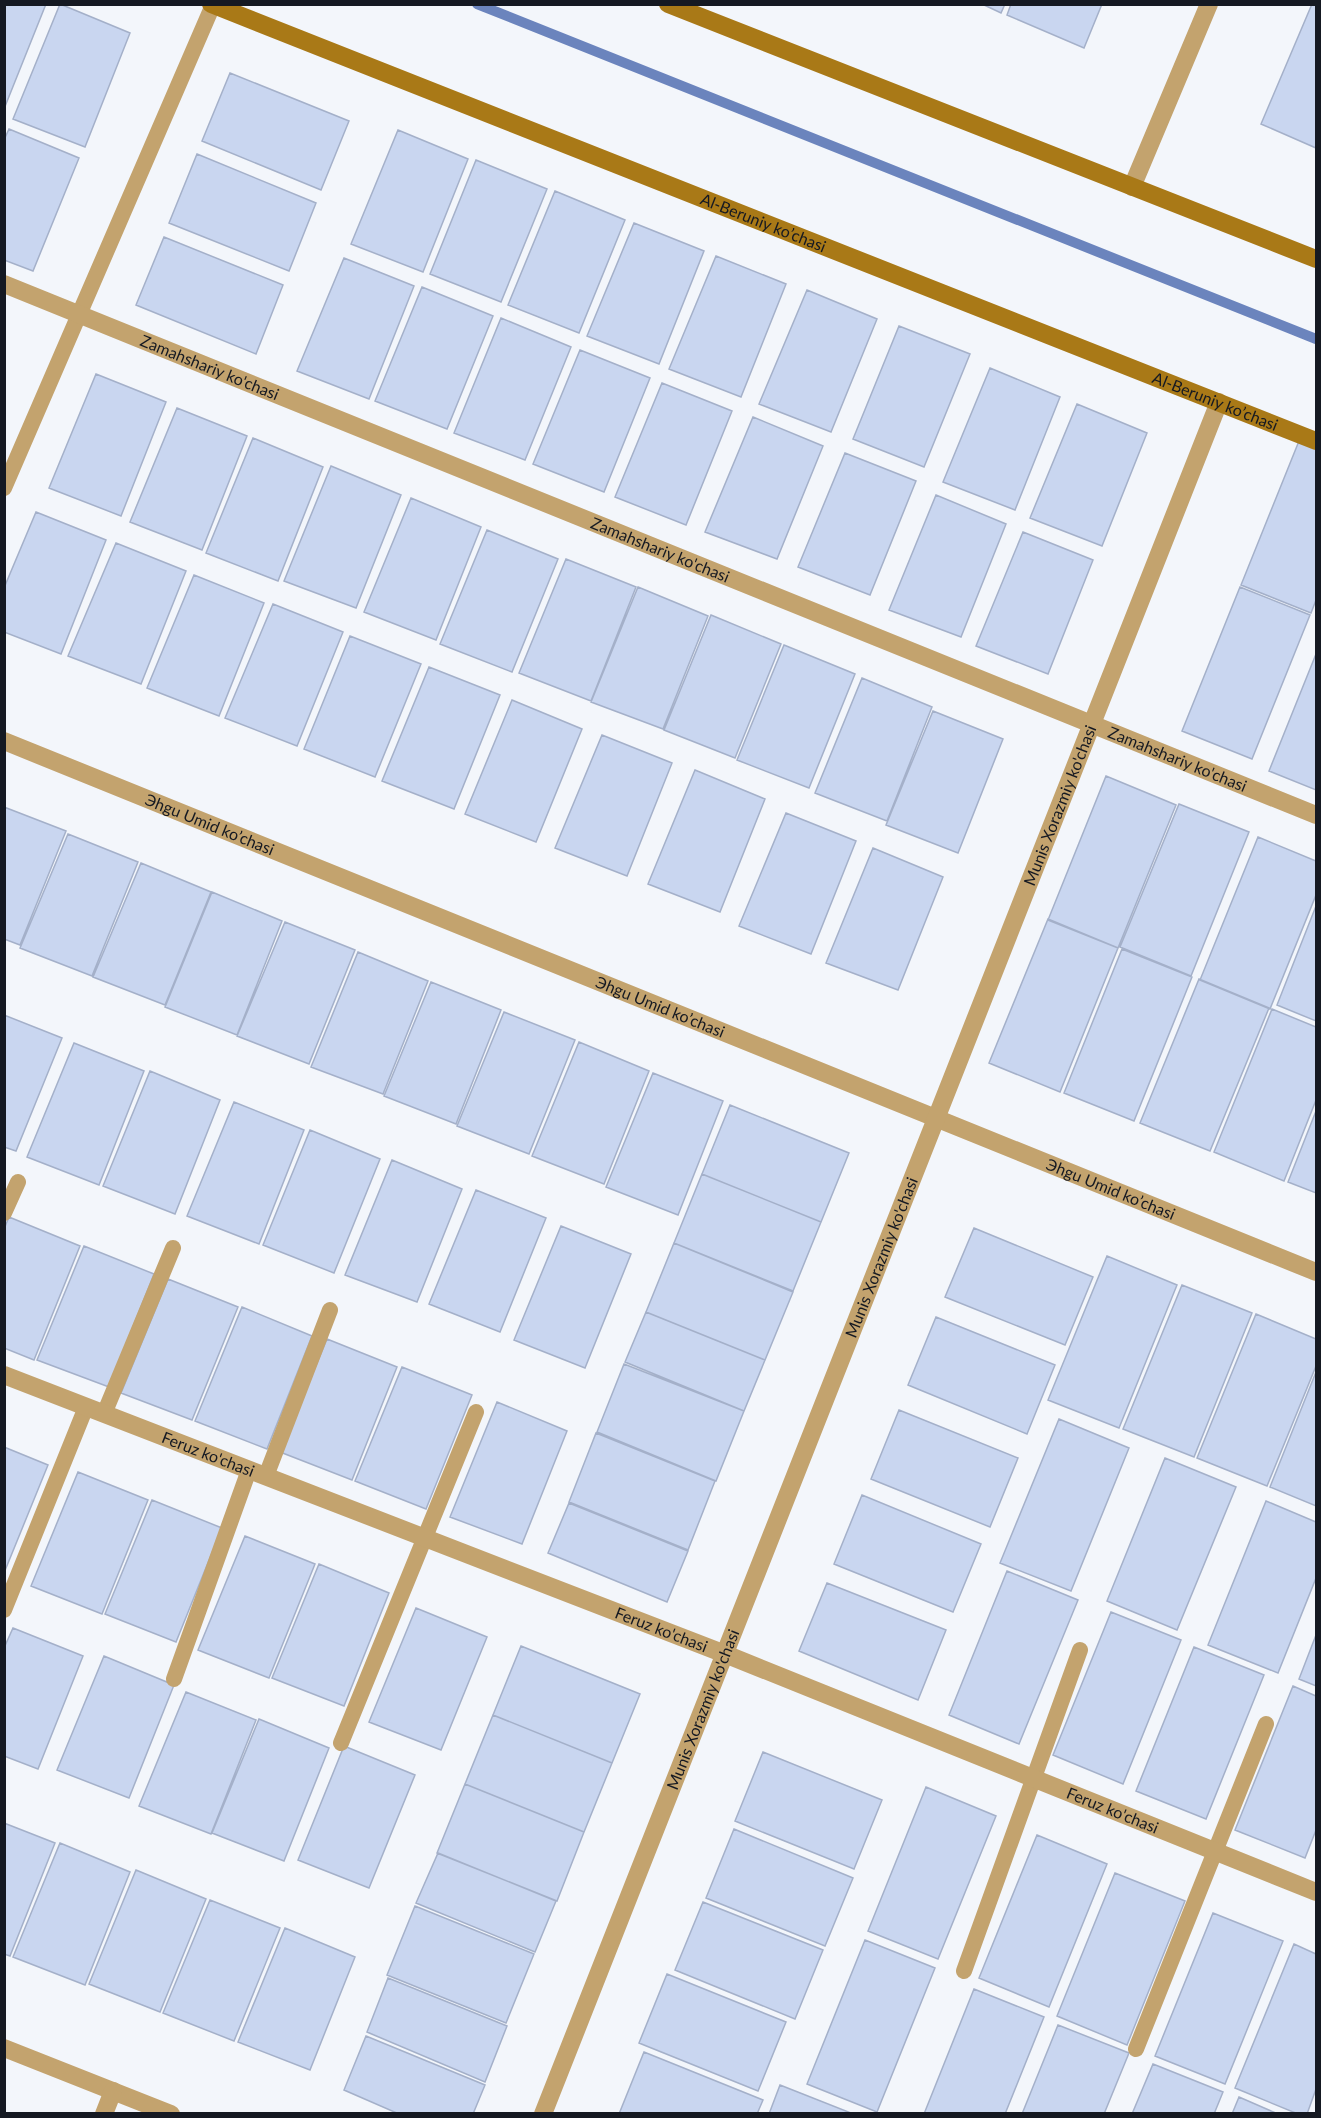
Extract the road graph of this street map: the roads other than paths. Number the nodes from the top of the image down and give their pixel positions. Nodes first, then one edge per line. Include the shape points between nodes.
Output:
1 (668, 4) edge
2 (1209, 4) edge
3 (212, 5) edge
4 (1132, 187) junction
5 (1317, 259) edge
6 (4, 284) edge
7 (80, 314) junction
8 (1219, 402) junction
9 (1317, 441) edge
10 (4, 488) edge
11 (1092, 723) junction
12 (4, 741) edge
13 (1317, 815) edge
14 (936, 1118) junction
15 (18, 1182) dead end
16 (4, 1213) edge
17 (173, 1248) dead end
18 (1317, 1272) edge
19 (330, 1310) dead end
20 (4, 1375) edge
21 (86, 1407) junction
22 (476, 1412) dead end
23 (104, 1414) junction
24 (257, 1473) junction
25 (424, 1538) junction
26 (4, 1610) edge
27 (1080, 1650) dead end
28 (725, 1654) junction
29 (174, 1679) dead end
30 (1266, 1724) dead end
31 (341, 1743) dead end
32 (1034, 1778) junction
33 (1215, 1851) junction
34 (1317, 1892) edge
35 (964, 1971) dead end
36 (4, 2048) edge
37 (1136, 2049) dead end
38 (113, 2091) junction
39 (104, 2114) edge
40 (171, 2114) edge
41 (543, 2114) edge

1 - 4 main road
2 - 4 street
3 - 7 lane
3 - 8 main road, Al-Beruniy ko’chasi
4 - 5 main road
6 - 7 street, Zamahshariy ko'chasi
7 - 10 lane
7 - 11 street, Zamahshariy ko'chasi
8 - 9 main road, Al-Beruniy ko’chasi
8 - 11 street, Munis Xorazmiy ko'chasi
11 - 13 street, Zamahshariy ko'chasi
11 - 14 street, Munis Xorazmiy ko'chasi
12 - 14 street, Эhgu Umid ko’chasi
14 - 18 street, Эhgu Umid ko’chasi
14 - 28 street, Munis Xorazmiy ko'chasi
15 - 16 lane
17 - 23 lane
19 - 24 lane
20 - 21 street, Feruz ko'chasi
21 - 23 street, Feruz ko'chasi
21 - 26 lane
22 - 25 lane
23 - 24 street, Feruz ko'chasi
24 - 25 street, Feruz ko'chasi
24 - 29 lane
25 - 28 street, Feruz ko'chasi
25 - 31 lane
27 - 32 lane
28 - 32 street, Feruz ko'chasi
28 - 41 street, Munis Xorazmiy ko'chasi
30 - 33 lane
32 - 33 street, Feruz ko'chasi
32 - 35 lane
33 - 34 street, Feruz ko'chasi
33 - 37 lane
36 - 38 street
38 - 39 street
38 - 40 street

